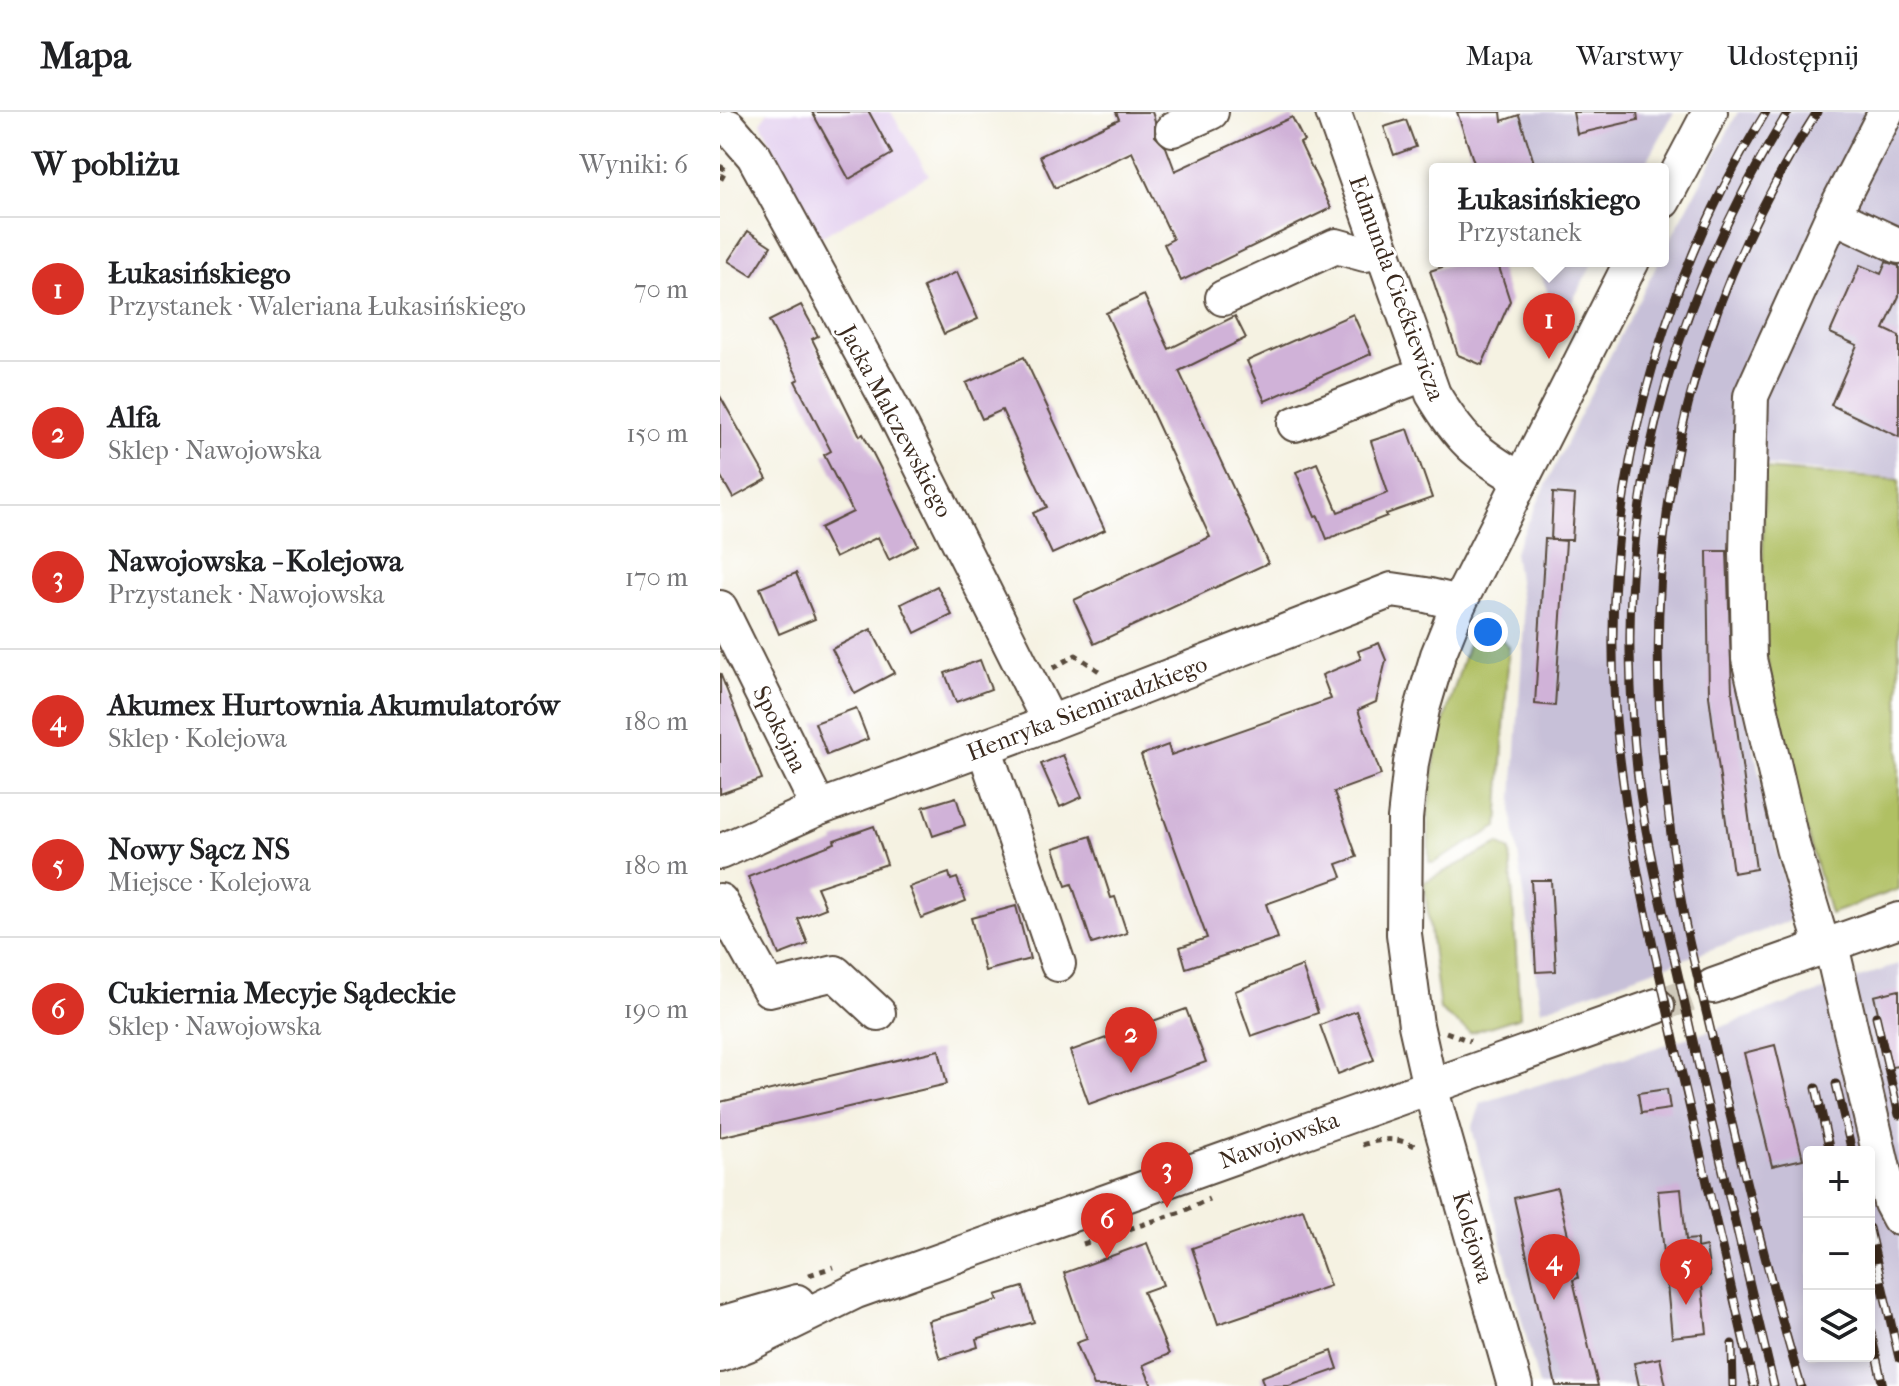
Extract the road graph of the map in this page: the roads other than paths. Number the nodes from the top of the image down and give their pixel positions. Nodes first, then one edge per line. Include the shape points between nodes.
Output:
1 (1211, 112) edge
2 (1333, 112) edge
3 (1710, 112) edge
4 (1886, 112) edge
5 (1173, 129) dead end
6 (729, 138) edge
7 (1669, 190) edge
8 (1833, 215) junction
9 (1899, 246) edge
10 (1382, 251) junction
11 (1629, 267) edge
12 (1223, 298) dead end
13 (1426, 373) junction
14 (1295, 424) dead end
15 (1520, 479) junction
16 (1459, 603) junction
17 (720, 608) edge
18 (1050, 723) junction
19 (984, 747) junction
20 (819, 808) junction
21 (720, 852) edge
22 (720, 901) edge
23 (1899, 920) edge
24 (1827, 946) junction
25 (1058, 964) dead end
26 (1713, 986) tunnel mouth
27 (1657, 1006) tunnel mouth
28 (878, 1013) dead end
29 (1430, 1087) junction
30 (1899, 1218) edge
31 (856, 1291) junction
32 (720, 1324) edge
33 (720, 1355) edge
34 (1515, 1386) edge

1 - 5 street
2 - 10 street, Edmunda Ciećkiewicza
3 - 7 street
4 - 8 street
6 - 18 street, Jacka Malczewskiego via 754,156 892,408
8 - 9 street
8 - 24 street via 1751,396 1747,552 1749,659 1793,848
10 - 12 street via 1365,254 1336,246
10 - 13 street, Edmunda Ciećkiewicza
11 - 15 street, Kolejowa
13 - 14 street
13 - 15 street, Edmunda Ciećkiewicza via 1452,425 1482,457
15 - 16 street, Kolejowa
16 - 18 street, Henryka Siemiradzkiego via 1392,590
16 - 29 street, Kolejowa via 1422,709 1405,819 1404,934
17 - 20 street, Spokojna
18 - 19 street, Henryka Siemiradzkiego
19 - 20 street, Henryka Siemiradzkiego
19 - 25 street
20 - 21 street, Henryka Siemiradzkiego
22 - 28 street via 769,989 835,973
23 - 24 street
24 - 26 street
24 - 30 street
27 - 29 street, Nawojowska
29 - 31 street, Nawojowska
29 - 34 street, Kolejowa
31 - 32 street, Nawojowska
31 - 33 street, Nawojowska

